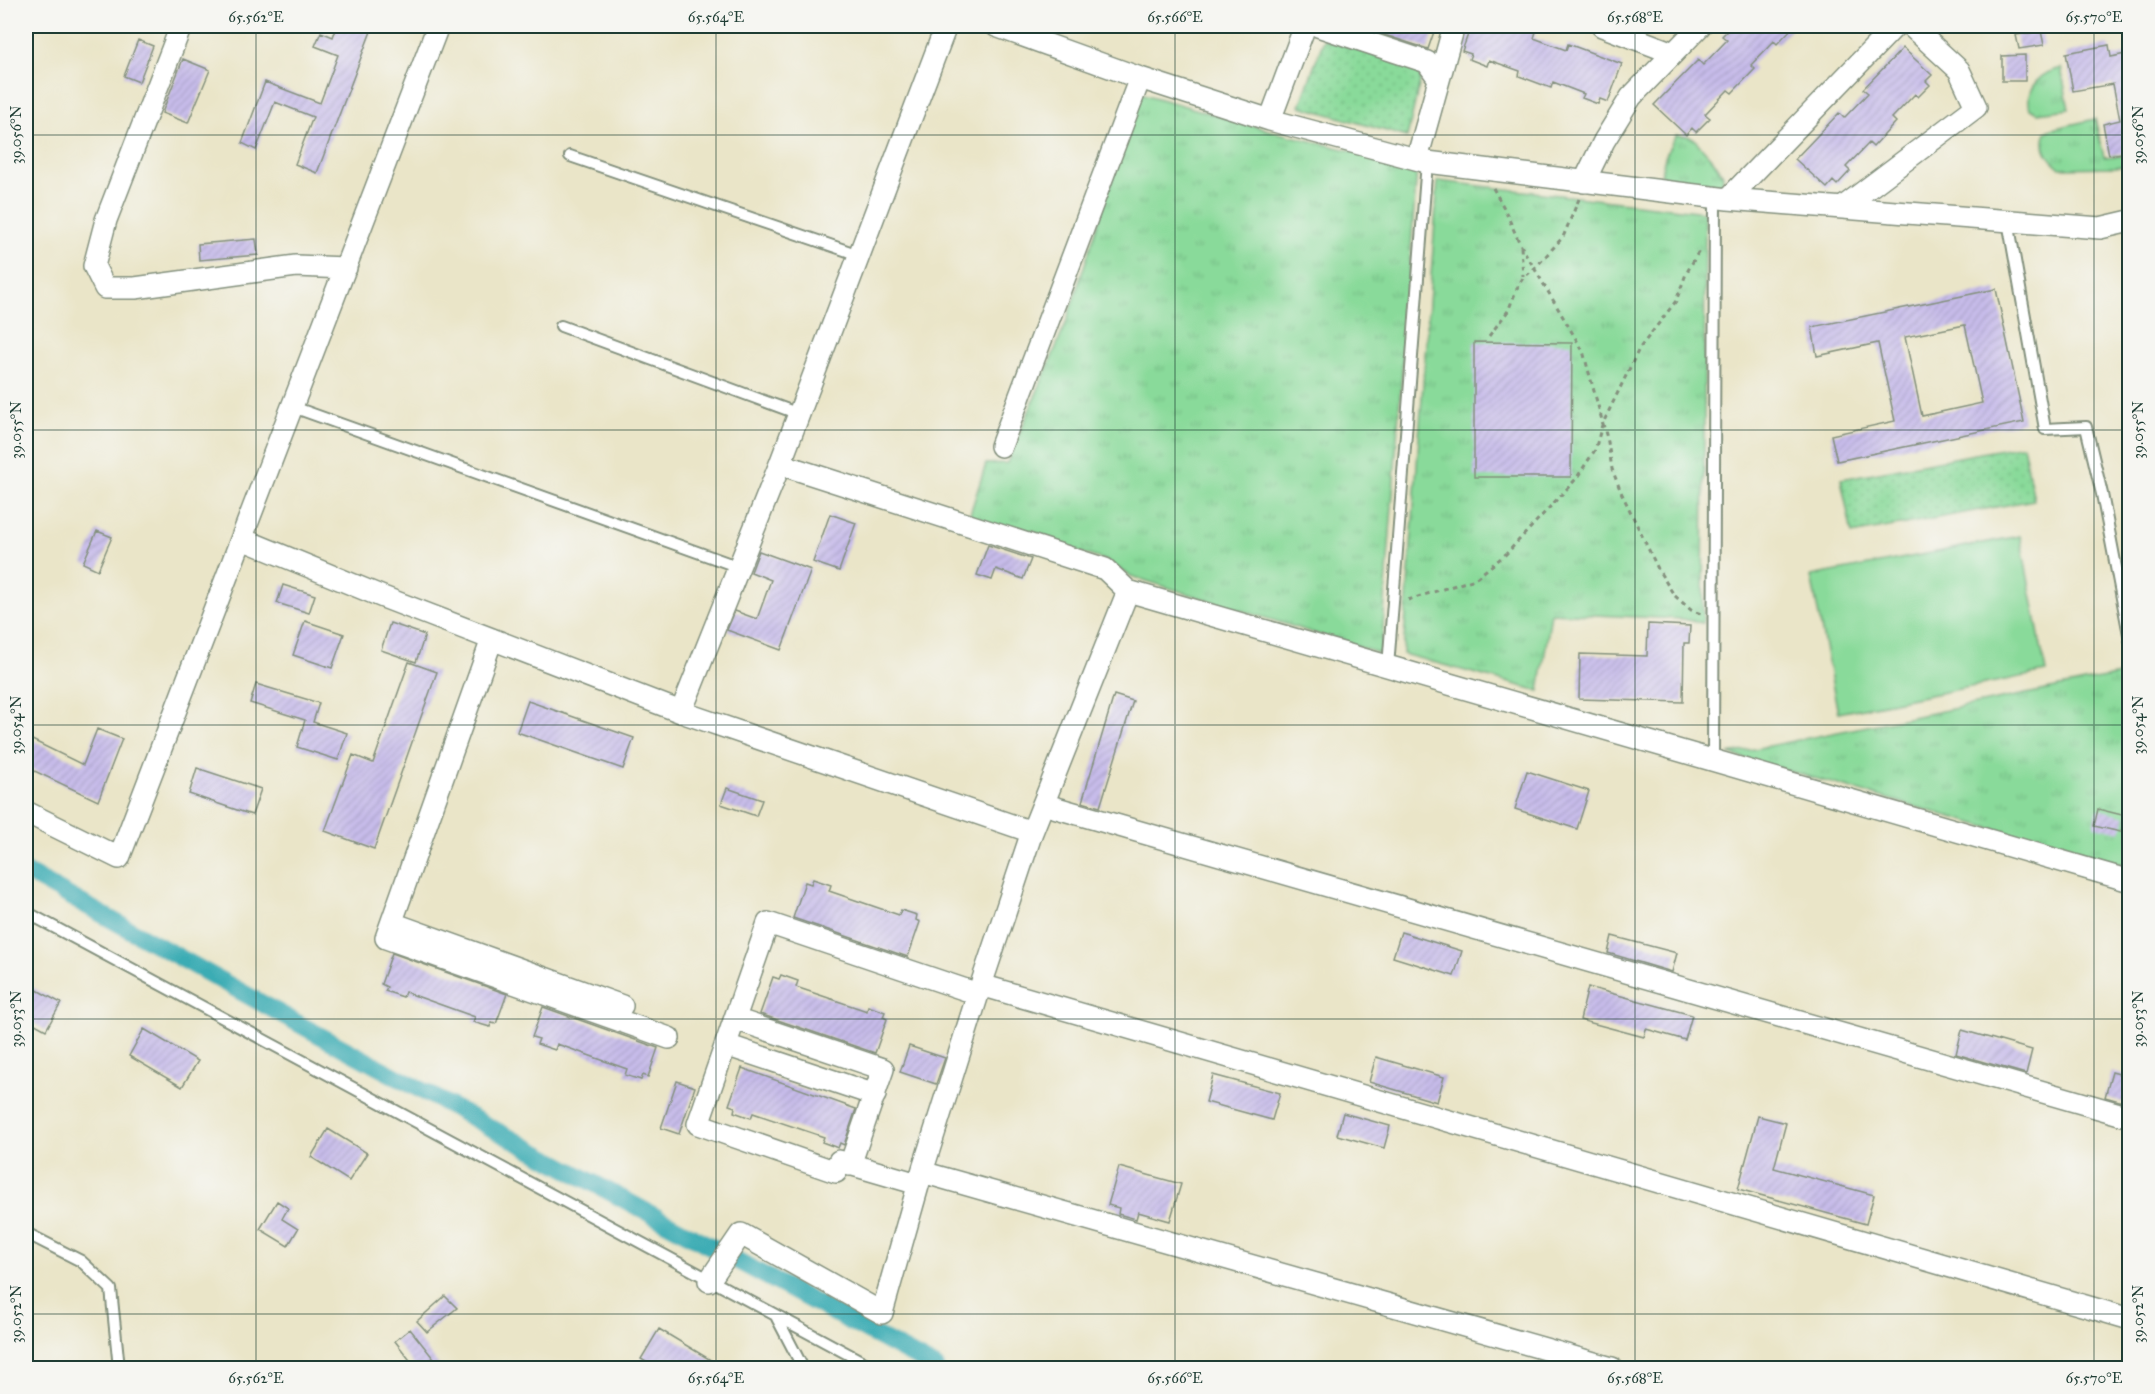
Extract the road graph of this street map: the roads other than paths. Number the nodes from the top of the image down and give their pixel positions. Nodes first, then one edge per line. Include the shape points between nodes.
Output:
1 (181, 26) edge
2 (438, 26) edge
3 (946, 26) edge
4 (996, 26) edge
5 (1305, 26) edge
6 (1318, 26) edge
7 (1454, 26) edge
8 (1602, 26) edge
9 (1700, 26) edge
10 (1895, 26) edge
11 (1911, 26) edge
12 (1673, 54) junction
13 (1140, 78) junction
14 (1439, 79) junction
15 (1270, 120) junction
16 (570, 156) dead end
17 (1422, 161) junction
18 (1584, 182) junction
19 (1721, 198) junction
20 (1842, 208) junction
21 (2008, 221) junction
22 (2130, 221) edge
23 (859, 255) junction
24 (346, 268) junction
25 (561, 326) dead end
26 (293, 407) junction
27 (799, 414) junction
28 (1001, 446) dead end
29 (780, 464) junction
30 (242, 539) junction
31 (739, 567) junction
32 (1128, 591) junction
33 (492, 639) junction
34 (2130, 640) edge
35 (1388, 667) junction
36 (681, 712) junction
37 (1713, 761) junction
38 (1043, 804) junction
39 (26, 812) edge
40 (1032, 832) junction
41 (2130, 881) edge
42 (26, 912) edge
43 (980, 990) junction
44 (735, 1019) junction
45 (666, 1030) dead end
46 (726, 1045) junction
47 (875, 1095) junction
48 (2130, 1117) edge
49 (850, 1165) junction
50 (920, 1178) junction
51 (26, 1233) edge
52 (709, 1281) junction
53 (776, 1317) junction
54 (2130, 1319) edge
55 (120, 1368) edge
56 (803, 1368) edge
57 (874, 1368) edge
58 (1612, 1368) edge

1 - 24 street via 106,220 94,267 105,288 135,288 296,266
2 - 24 street
3 - 23 street
4 - 13 street
5 - 15 street
6 - 14 street via 1426,62
7 - 14 street
8 - 12 street
9 - 12 street
10 - 19 street
11 - 20 street via 1959,70 1976,107
12 - 18 street via 1631,97
13 - 15 street
13 - 28 street
14 - 17 street
15 - 17 street
16 - 23 lane
17 - 18 street
17 - 35 lane
18 - 19 street
19 - 20 street
19 - 37 lane via 1715,231
20 - 21 street
21 - 22 street via 2100,228
21 - 34 lane via 2045,429 2086,427
23 - 27 street
24 - 26 street
25 - 27 lane
26 - 30 street
26 - 31 lane
27 - 29 street
29 - 31 street
29 - 32 street via 1105,569
30 - 33 street
30 - 39 street via 119,858
31 - 36 street
32 - 35 street
32 - 38 street
33 - 36 street
33 - 45 street via 386,938
35 - 37 street
36 - 40 street
37 - 41 street
38 - 40 street
38 - 48 street
40 - 43 street
42 - 52 lane
43 - 44 street via 768,922
43 - 50 street
43 - 54 street
44 - 46 street
44 - 47 street via 883,1069
46 - 47 street
46 - 49 street via 698,1124 836,1172 839,1161
47 - 49 street
49 - 50 street
50 - 52 street via 882,1312 741,1234
50 - 58 street
51 - 55 lane via 81,1261 111,1289
52 - 53 lane
53 - 56 lane
53 - 57 lane

